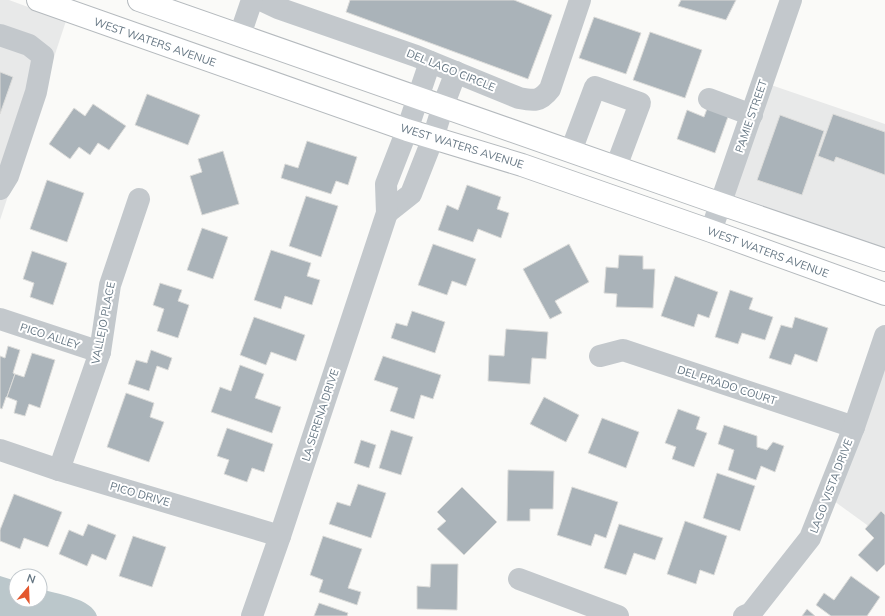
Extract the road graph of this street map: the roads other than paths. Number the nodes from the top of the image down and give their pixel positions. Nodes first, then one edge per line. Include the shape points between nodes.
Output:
1 (38, 0) edge
2 (139, 0) edge
3 (252, 0) edge
4 (261, 0) edge
5 (580, 0) edge
6 (791, 0) edge
7 (128, 32) junction
8 (0, 35) edge
9 (240, 35) junction
10 (430, 62) junction
11 (456, 72) junction
12 (418, 98) junction
13 (709, 99) dead end
14 (443, 106) junction
15 (752, 115) junction
16 (407, 130) junction
17 (433, 138) junction
18 (571, 151) junction
19 (616, 167) junction
20 (0, 189) edge
21 (139, 199) dead end
22 (721, 204) junction
23 (387, 213) junction
24 (711, 231) junction
25 (885, 260) edge
26 (885, 294) edge
27 (0, 319) edge
28 (885, 336) edge
29 (100, 352) junction
30 (600, 356) dead end
31 (854, 427) junction
32 (0, 450) edge
33 (60, 470) junction
34 (280, 536) junction
35 (519, 579) dead end
36 (252, 616) edge
37 (618, 616) edge
38 (744, 616) edge

1 - 7 main road, WEST WATERS AVENUE
2 - 7 main road
2 - 9 main road
3 - 9 street
4 - 10 street, DEL LAGO CIRCLE
5 - 11 street, DEL LAGO CIRCLE via 550,89 540,99 519,98
6 - 15 street, PAMIE STREET
7 - 16 main road, WEST WATERS AVENUE
8 - 20 street via 28,45 43,56 33,99 8,176
9 - 12 main road
10 - 11 street, DEL LAGO CIRCLE
10 - 12 street, LA SERENA DRIVE
11 - 14 street
12 - 14 main road
12 - 16 street, LA SERENA DRIVE
13 - 15 street
14 - 17 street
14 - 18 main road
15 - 22 street, PAMIE STREET
16 - 17 main road, WEST WATERS AVENUE
16 - 23 street, LA SERENA DRIVE via 386,184
17 - 23 street via 411,194
17 - 24 main road, WEST WATERS AVENUE via 522,165
18 - 19 main road
18 - 19 street via 594,87 640,103
19 - 22 main road
21 - 29 street, VALLEJO PLACE via 110,285
22 - 24 street, PAMIE STREET
22 - 25 main road
23 - 34 street, LA SERENA DRIVE
24 - 26 main road, WEST WATERS AVENUE
27 - 29 street, PICO ALLEY
28 - 31 street, LAGO VISTA DRIVE
29 - 33 street, VALLEJO PLACE
30 - 31 street, DEL PRADO COURT via 623,350
31 - 38 street, LAGO VISTA DRIVE via 810,538 751,613
32 - 33 street, PICO DRIVE
33 - 34 street, PICO DRIVE
34 - 36 street, LA SERENA DRIVE
35 - 37 street

